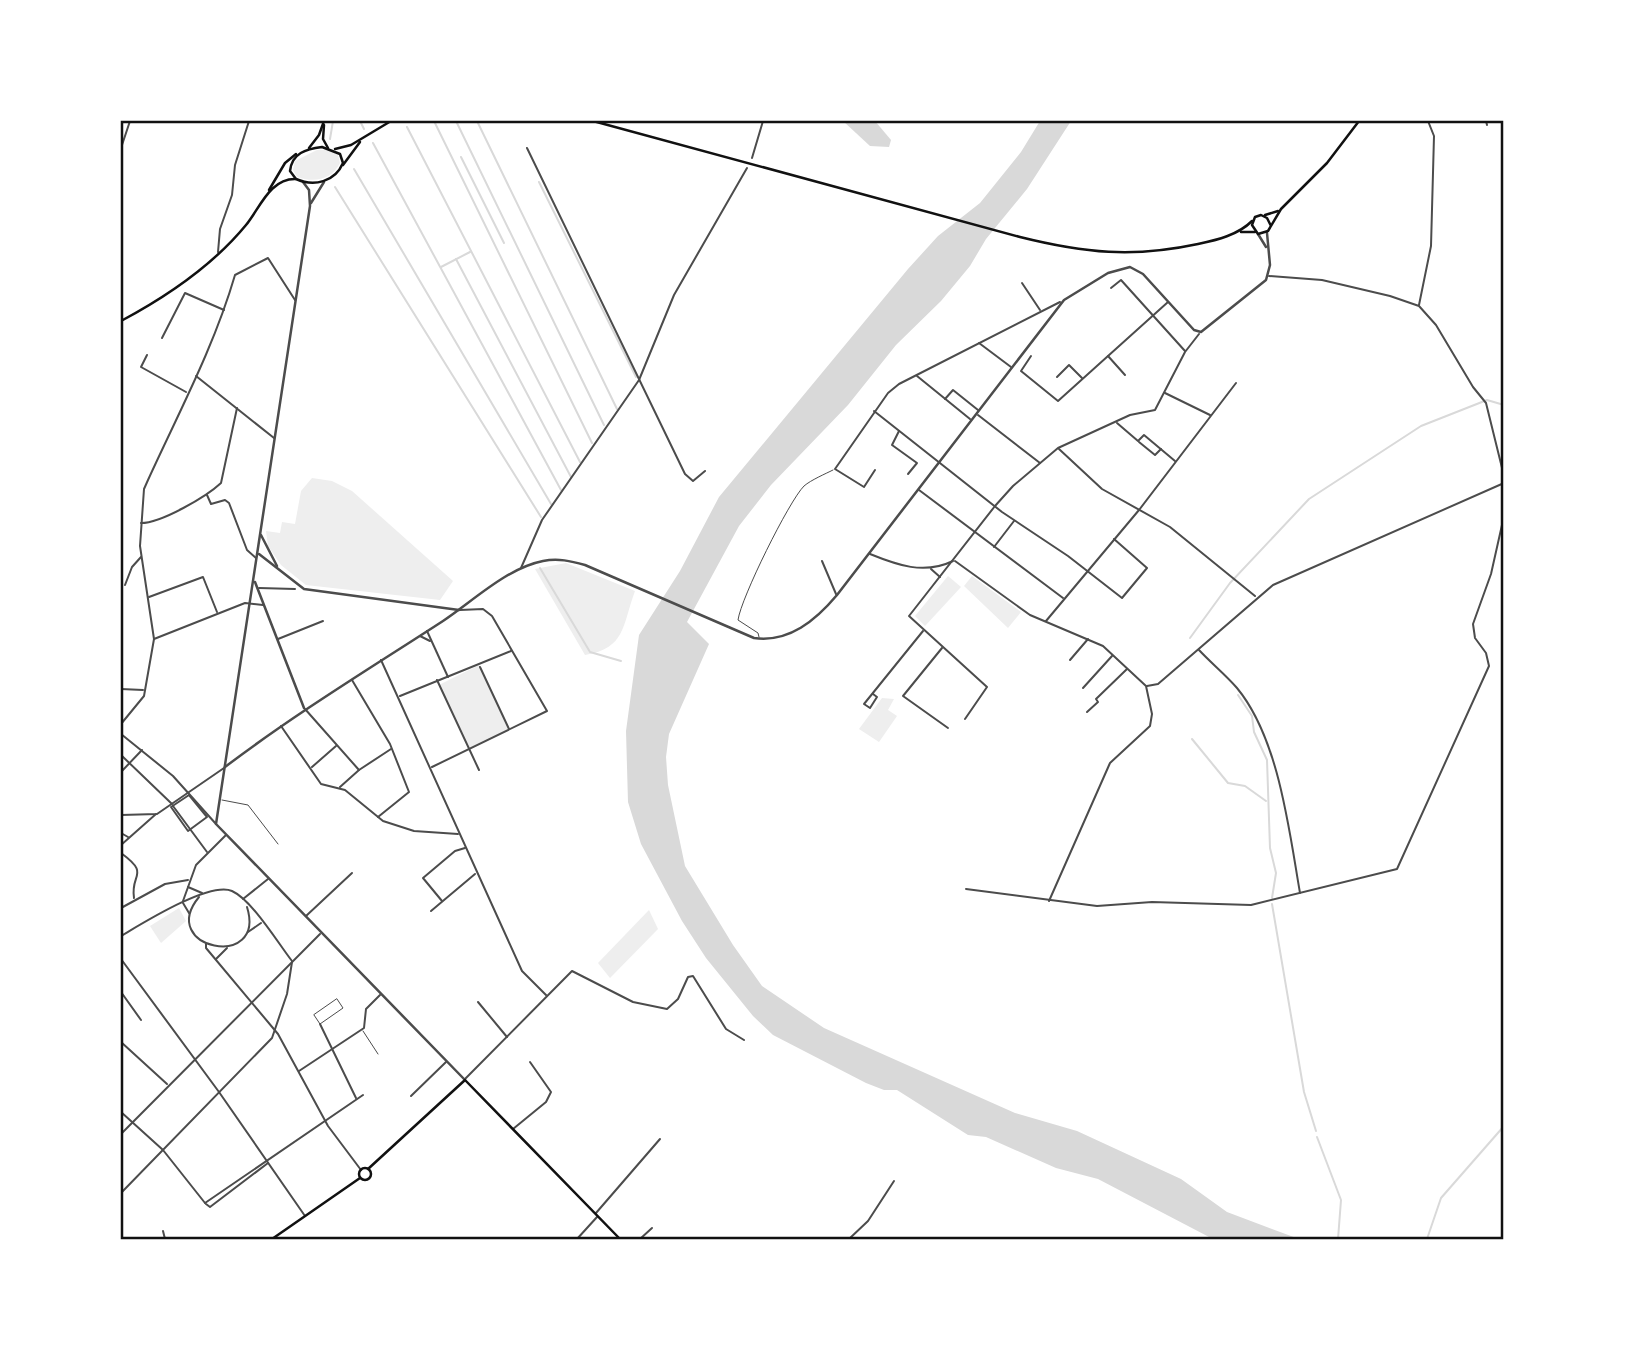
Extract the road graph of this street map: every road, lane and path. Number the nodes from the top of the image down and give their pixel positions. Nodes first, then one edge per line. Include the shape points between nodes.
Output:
1 (130, 121) edge
2 (249, 121) edge
3 (391, 121) edge
4 (593, 121) edge
5 (763, 121) edge
6 (1359, 121) edge
7 (1429, 121) edge
8 (1486, 121) edge
9 (1487, 125) dead end
10 (362, 139) junction
11 (121, 148) edge
12 (527, 148) dead end
13 (331, 149) junction
14 (304, 151) junction
15 (752, 158) dead end
16 (342, 166) junction
17 (747, 168) dead end
18 (296, 179) junction
19 (328, 179) junction
20 (303, 182) junction
21 (265, 200) junction
22 (310, 206) junction
23 (1281, 209) junction
24 (1264, 216) junction
25 (1252, 221) junction
26 (1271, 226) junction
27 (1237, 232) junction
28 (1257, 233) junction
29 (1267, 233) junction
30 (1268, 250) junction
31 (218, 252) junction
32 (1268, 276) junction
33 (1021, 283) dead end
34 (1111, 288) dead end
35 (296, 300) junction
36 (1062, 302) junction
37 (1169, 302) junction
38 (1419, 306) junction
39 (225, 310) junction
40 (1040, 310) junction
41 (1153, 316) junction
42 (121, 321) edge
43 (1199, 332) junction
44 (162, 338) dead end
45 (978, 342) junction
46 (1185, 352) junction
47 (147, 355) dead end
48 (1031, 356) dead end
49 (1108, 356) junction
50 (1012, 368) junction
51 (196, 375) junction
52 (916, 375) junction
53 (1125, 375) dead end
54 (1057, 377) dead end
55 (1083, 379) junction
56 (639, 380) junction
57 (1236, 383) dead end
58 (187, 393) junction
59 (1164, 393) junction
60 (945, 399) junction
61 (1058, 401) junction
62 (1062, 406) dead end
63 (237, 408) junction
64 (874, 411) junction
65 (977, 412) junction
66 (1212, 415) junction
67 (971, 420) junction
68 (1117, 423) junction
69 (900, 430) junction
70 (275, 438) junction
71 (1138, 441) junction
72 (1058, 448) junction
73 (1161, 449) junction
74 (1176, 461) junction
75 (940, 462) junction
76 (1041, 464) junction
77 (835, 469) junction
78 (874, 470) dead end
79 (705, 471) dead end
80 (908, 474) dead end
81 (1504, 476) edge
82 (1504, 483) edge
83 (918, 489) junction
84 (207, 494) junction
85 (995, 506) junction
86 (1139, 510) junction
87 (1504, 516) edge
88 (1014, 520) junction
89 (141, 523) junction
90 (975, 532) junction
91 (261, 534) junction
92 (1114, 539) junction
93 (994, 547) junction
94 (258, 553) junction
95 (870, 554) junction
96 (141, 557) junction
97 (257, 559) junction
98 (954, 560) junction
99 (822, 561) dead end
100 (930, 568) junction
101 (279, 569) junction
102 (520, 570) junction
103 (1088, 571) junction
104 (941, 578) junction
105 (254, 579) junction
106 (125, 585) dead end
107 (258, 589) junction
108 (295, 589) dead end
109 (837, 595) junction
110 (147, 597) junction
111 (1256, 597) junction
112 (1064, 599) junction
113 (249, 602) junction
114 (263, 605) junction
115 (459, 610) junction
116 (217, 613) junction
117 (323, 621) dead end
118 (1045, 622) junction
119 (924, 630) junction
120 (427, 631) junction
121 (419, 636) junction
122 (1088, 638) junction
123 (154, 639) junction
124 (277, 639) junction
125 (758, 639) junction
126 (431, 642) junction
127 (943, 647) junction
128 (512, 650) junction
129 (1198, 650) junction
130 (1113, 655) junction
131 (381, 660) junction
132 (1070, 660) dead end
133 (479, 665) junction
134 (1128, 668) junction
135 (448, 678) junction
136 (351, 679) junction
137 (436, 679) junction
138 (1146, 686) junction
139 (1083, 688) dead end
140 (121, 689) edge
141 (144, 690) junction
142 (873, 694) dead end
143 (399, 697) junction
144 (304, 708) junction
145 (1087, 712) dead end
146 (965, 719) dead end
147 (121, 724) edge
148 (281, 726) junction
149 (948, 728) dead end
150 (510, 730) junction
151 (121, 734) edge
152 (337, 745) junction
153 (143, 749) junction
154 (393, 749) junction
155 (469, 749) junction
156 (121, 755) edge
157 (226, 756) junction
158 (234, 761) junction
159 (130, 765) junction
160 (225, 767) junction
161 (313, 767) junction
162 (432, 767) junction
163 (359, 769) junction
164 (479, 770) dead end
165 (121, 772) edge
166 (339, 788) junction
167 (189, 793) junction
168 (220, 799) junction
169 (173, 805) junction
170 (157, 814) junction
171 (121, 815) edge
172 (377, 818) junction
173 (216, 824) junction
174 (190, 830) junction
175 (121, 833) edge
176 (459, 834) junction
177 (226, 835) junction
178 (128, 837) junction
179 (278, 844) dead end
180 (121, 845) edge
181 (466, 848) junction
182 (207, 852) junction
183 (121, 853) edge
184 (352, 873) dead end
185 (476, 874) junction
186 (268, 879) junction
187 (189, 880) junction
188 (187, 887) junction
189 (966, 889) dead end
190 (203, 894) junction
191 (1300, 894) junction
192 (200, 897) junction
193 (134, 899) junction
194 (243, 899) junction
195 (442, 901) junction
196 (1049, 901) junction
197 (182, 902) junction
198 (121, 908) edge
199 (431, 911) dead end
200 (191, 915) junction
201 (305, 916) junction
202 (261, 922) junction
203 (245, 933) junction
204 (322, 933) junction
205 (121, 936) edge
206 (206, 944) junction
207 (230, 946) junction
208 (121, 959) edge
209 (215, 959) junction
210 (292, 962) junction
211 (121, 992) edge
212 (381, 994) junction
213 (547, 996) junction
214 (478, 1002) dead end
215 (251, 1003) junction
216 (141, 1020) dead end
217 (320, 1024) junction
218 (362, 1029) junction
219 (276, 1031) junction
220 (508, 1038) junction
221 (744, 1040) dead end
222 (121, 1042) edge
223 (333, 1049) junction
224 (378, 1054) dead end
225 (193, 1058) junction
226 (447, 1062) junction
227 (530, 1062) dead end
228 (299, 1071) junction
229 (465, 1080) junction
230 (168, 1085) junction
231 (219, 1092) junction
232 (363, 1095) dead end
233 (411, 1096) dead end
234 (356, 1099) junction
235 (121, 1112) edge
236 (326, 1121) junction
237 (132, 1122) junction
238 (513, 1129) junction
239 (121, 1134) edge
240 (660, 1139) dead end
241 (163, 1150) junction
242 (268, 1162) junction
243 (368, 1169) junction
244 (360, 1170) junction
245 (360, 1178) junction
246 (894, 1181) dead end
247 (121, 1193) edge
248 (205, 1203) junction
249 (597, 1215) junction
250 (305, 1216) junction
251 (652, 1228) dead end
252 (163, 1231) dead end
253 (165, 1239) edge
254 (272, 1239) edge
255 (577, 1239) edge
256 (620, 1239) edge
257 (640, 1239) edge
258 (849, 1239) edge

1 - 11 street
2 - 31 street
3 - 10 main road
4 - 27 main road via 1061,247 1119,254 1161,251
5 - 15 street
6 - 23 main road via 1327,163
7 - 38 street via 1434,136 1431,246
8 - 9 street
10 - 13 main road
10 - 16 main road
12 - 56 street
13 - 14 main road
13 - 14 main road via 323,139 324,121 317,139
13 - 16 main road via 340,154
14 - 18 main road via 291,163
14 - 21 main road via 286,160
16 - 19 main road
17 - 56 street via 674,295
18 - 20 main road
18 - 21 main road via 279,182
19 - 20 main road
19 - 22 street via 319,186
20 - 22 street via 309,190
21 - 31 main road
22 - 35 street
23 - 24 main road
23 - 26 main road
24 - 25 main road
24 - 26 main road
25 - 27 main road
25 - 28 main road
26 - 29 main road
27 - 28 main road
28 - 29 main road
28 - 30 street
29 - 30 street
30 - 32 street
31 - 42 main road via 175,287
32 - 38 street via 1322,280
32 - 43 street
33 - 40 street
34 - 41 street via 1121,280
35 - 39 street via 268,258 234,275
35 - 70 street
36 - 37 street via 1123,267 1141,272
36 - 40 street
36 - 50 street
37 - 41 street
37 - 43 street
38 - 81 street via 1484,401
39 - 44 street via 185,293
39 - 51 street
40 - 45 street
41 - 46 street
41 - 49 street
43 - 46 street
45 - 50 street
45 - 52 street
46 - 59 street
47 - 58 street via 141,367
48 - 61 street via 1021,371
49 - 53 street
49 - 55 street
50 - 65 street
51 - 58 street
51 - 63 street
52 - 60 street
52 - 64 street via 888,393
54 - 55 street via 1069,365
55 - 61 street
56 - 79 street via 685,474 693,481
56 - 102 street via 542,520
57 - 66 street
58 - 89 street via 144,489
59 - 66 street
59 - 68 street via 1155,410
60 - 65 street via 953,390
60 - 67 street
61 - 62 street
63 - 70 street
63 - 84 street via 221,483
64 - 69 street
64 - 77 street
65 - 67 street
65 - 76 street
66 - 74 street
67 - 75 street
68 - 71 street
68 - 72 street
69 - 75 street
69 - 80 street via 892,445 917,463
70 - 91 street
71 - 73 street via 1155,455
71 - 73 street via 1144,435
72 - 76 street
72 - 86 street via 1102,489
73 - 74 street
74 - 86 street
75 - 83 street
75 - 85 street
76 - 85 street
77 - 78 street via 864,487
77 - 125 lane via 804,486 738,616 739,622 758,633
82 - 111 street
83 - 90 street
83 - 95 street
84 - 89 street via 151,523
84 - 97 street via 211,504 229,503 247,550
85 - 88 street
85 - 90 street
86 - 92 street
86 - 111 street via 1170,527
87 - 191 street via 1491,574 1473,624 1489,666 1403,859 1392,872
88 - 93 street
88 - 103 street
89 - 96 street
90 - 93 street
90 - 98 street
91 - 94 street
91 - 101 street
92 - 103 street
92 - 103 street via 1147,568 1122,598
93 - 112 street
94 - 97 street
94 - 101 street
95 - 100 street via 897,565
95 - 109 street
96 - 106 street
96 - 110 street
97 - 105 street
98 - 100 street
98 - 104 street
98 - 118 street
99 - 109 street
100 - 104 street
101 - 115 street via 304,589
102 - 115 street
102 - 125 street via 543,561 569,561
103 - 112 street
104 - 119 street via 909,616
105 - 107 street
105 - 113 street
107 - 108 street
107 - 114 street
109 - 125 street via 793,632
110 - 116 street via 203,577
110 - 123 street
111 - 129 street
112 - 118 street
113 - 114 street
113 - 116 street
113 - 157 street
114 - 124 street
115 - 120 street
115 - 128 street via 487,611
116 - 123 street
117 - 124 street
118 - 122 street
119 - 127 street
119 - 142 street
120 - 121 street
120 - 126 street
121 - 126 street
121 - 131 street
122 - 130 street
122 - 132 street
123 - 141 street
124 - 144 street
126 - 135 street
127 - 146 street via 987,687
127 - 149 street via 903,696
128 - 133 street
128 - 150 street via 547,711
129 - 138 street via 1155,687
129 - 191 street via 1237,688 1258,723 1290,832
130 - 134 street
130 - 139 street
131 - 136 street
131 - 143 street
133 - 135 street
133 - 150 street
134 - 138 street
134 - 145 street
135 - 137 street
136 - 144 street
136 - 154 street
137 - 143 street
137 - 155 street
138 - 196 street via 1150,726 1110,763
140 - 141 street
141 - 147 street via 141,701
143 - 162 street
144 - 148 street
144 - 152 street
148 - 158 street
148 - 161 street
150 - 155 street
151 - 153 street
152 - 161 street
152 - 163 street
153 - 159 street
153 - 167 street
154 - 163 street
154 - 172 street via 409,792
155 - 162 street
155 - 164 street
156 - 159 street
157 - 158 street
157 - 160 street
158 - 160 street
159 - 165 street
159 - 169 street
160 - 167 street
160 - 168 street
161 - 166 street via 321,784
162 - 176 street
163 - 166 street
166 - 172 street
167 - 169 street
167 - 173 street
168 - 173 street
168 - 179 lane via 248,805
169 - 170 street
169 - 174 street
169 - 174 street via 188,795 207,817
170 - 171 street
170 - 178 street
172 - 176 street via 414,831
173 - 177 street
174 - 182 street
175 - 178 street
176 - 181 street
177 - 182 street
177 - 186 street
178 - 180 street
181 - 185 street
181 - 195 street via 455,851 423,878
182 - 187 street
183 - 193 street via 139,870
184 - 201 street
185 - 195 street
185 - 213 street via 522,971
186 - 194 street
186 - 201 street
187 - 188 street
187 - 193 street via 168,883
188 - 190 street
188 - 197 street
189 - 196 street
190 - 192 street
190 - 194 street via 223,889
191 - 196 street via 1251,905 1152,902 1113,906
192 - 197 street
192 - 200 street
193 - 198 street
194 - 202 street
194 - 203 street via 249,917
195 - 199 street
197 - 200 street
197 - 205 street
200 - 206 street via 194,932
201 - 204 street
202 - 203 street
202 - 210 street
203 - 207 street
204 - 210 street
204 - 212 street
206 - 207 street
206 - 209 street
207 - 209 street
208 - 225 street
209 - 215 street
210 - 215 street
210 - 219 street
211 - 216 street
212 - 218 street via 366,1009
212 - 226 street
213 - 220 street
213 - 221 street via 574,971 633,1002 667,1009 693,976 726,1029
214 - 220 street
215 - 219 street
215 - 225 street
217 - 217 lane via 343,1008 337,999 314,1015
217 - 223 street
218 - 223 street
218 - 224 lane
219 - 228 street
219 - 231 street
220 - 229 street
222 - 230 street
223 - 228 street
223 - 234 street
225 - 230 street
225 - 231 street
226 - 229 street
226 - 233 street
227 - 238 street via 551,1092 546,1102
228 - 236 street
229 - 238 main road
229 - 243 main road
230 - 237 street
231 - 241 street
231 - 242 street
232 - 234 street
234 - 236 street
235 - 237 street
236 - 242 street
236 - 244 street
237 - 239 street
237 - 241 street
238 - 249 main road
240 - 249 street
241 - 247 street
241 - 248 street
242 - 248 street
242 - 248 street via 210,1207
242 - 250 street
243 - 244 main road
243 - 245 main road via 370,1178
244 - 245 main road
245 - 250 main road
246 - 258 street via 874,1214
249 - 255 street
249 - 256 main road
250 - 254 main road
251 - 257 street
252 - 253 street

